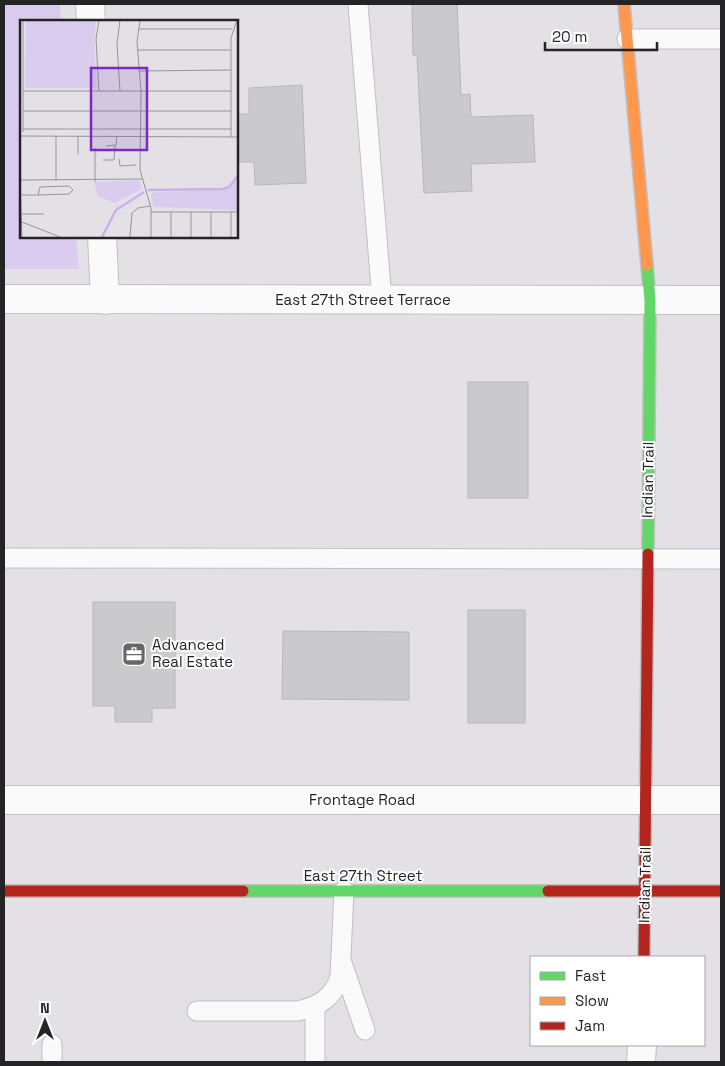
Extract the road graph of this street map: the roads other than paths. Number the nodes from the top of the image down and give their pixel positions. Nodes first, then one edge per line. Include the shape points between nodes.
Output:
1 (90, 4) edge
2 (358, 4) edge
3 (624, 4) edge
4 (91, 20) edge
5 (627, 39) junction
6 (721, 39) edge
7 (102, 238) edge
8 (4, 300) edge
9 (105, 300) junction
10 (382, 300) junction
11 (650, 300) junction
12 (721, 300) edge
13 (4, 558) edge
14 (648, 559) junction
15 (721, 559) edge
16 (4, 800) edge
17 (646, 800) junction
18 (721, 800) edge
19 (4, 891) edge
20 (344, 891) junction
21 (646, 891) junction
22 (721, 891) edge
23 (644, 956) edge
24 (341, 961) junction
25 (315, 1006) junction
26 (197, 1011) dead end
27 (365, 1030) dead end
28 (642, 1046) edge
29 (315, 1062) edge
30 (641, 1062) edge

1 - 4 street
2 - 10 lane
3 - 5 street, Indian Trail
5 - 6 lane
5 - 11 street, Indian Trail
7 - 9 street
8 - 9 street, East 27th Street Terrace
9 - 10 street, East 27th Street Terrace
10 - 11 street, East 27th Street Terrace
11 - 12 street, East 27th Street Terrace
11 - 14 street, Indian Trail
13 - 14 lane
14 - 15 lane
14 - 17 street, Indian Trail
16 - 17 street, Frontage Road
17 - 18 street, Frontage Road
17 - 21 street, Indian Trail
19 - 20 street, East 27th Street
20 - 21 street, East 27th Street
20 - 24 lane
21 - 22 street, East 27th Street
21 - 23 street, Indian Trail
24 - 25 lane via 335,990
24 - 27 lane
25 - 26 lane via 298,1010
25 - 29 lane
28 - 30 street

